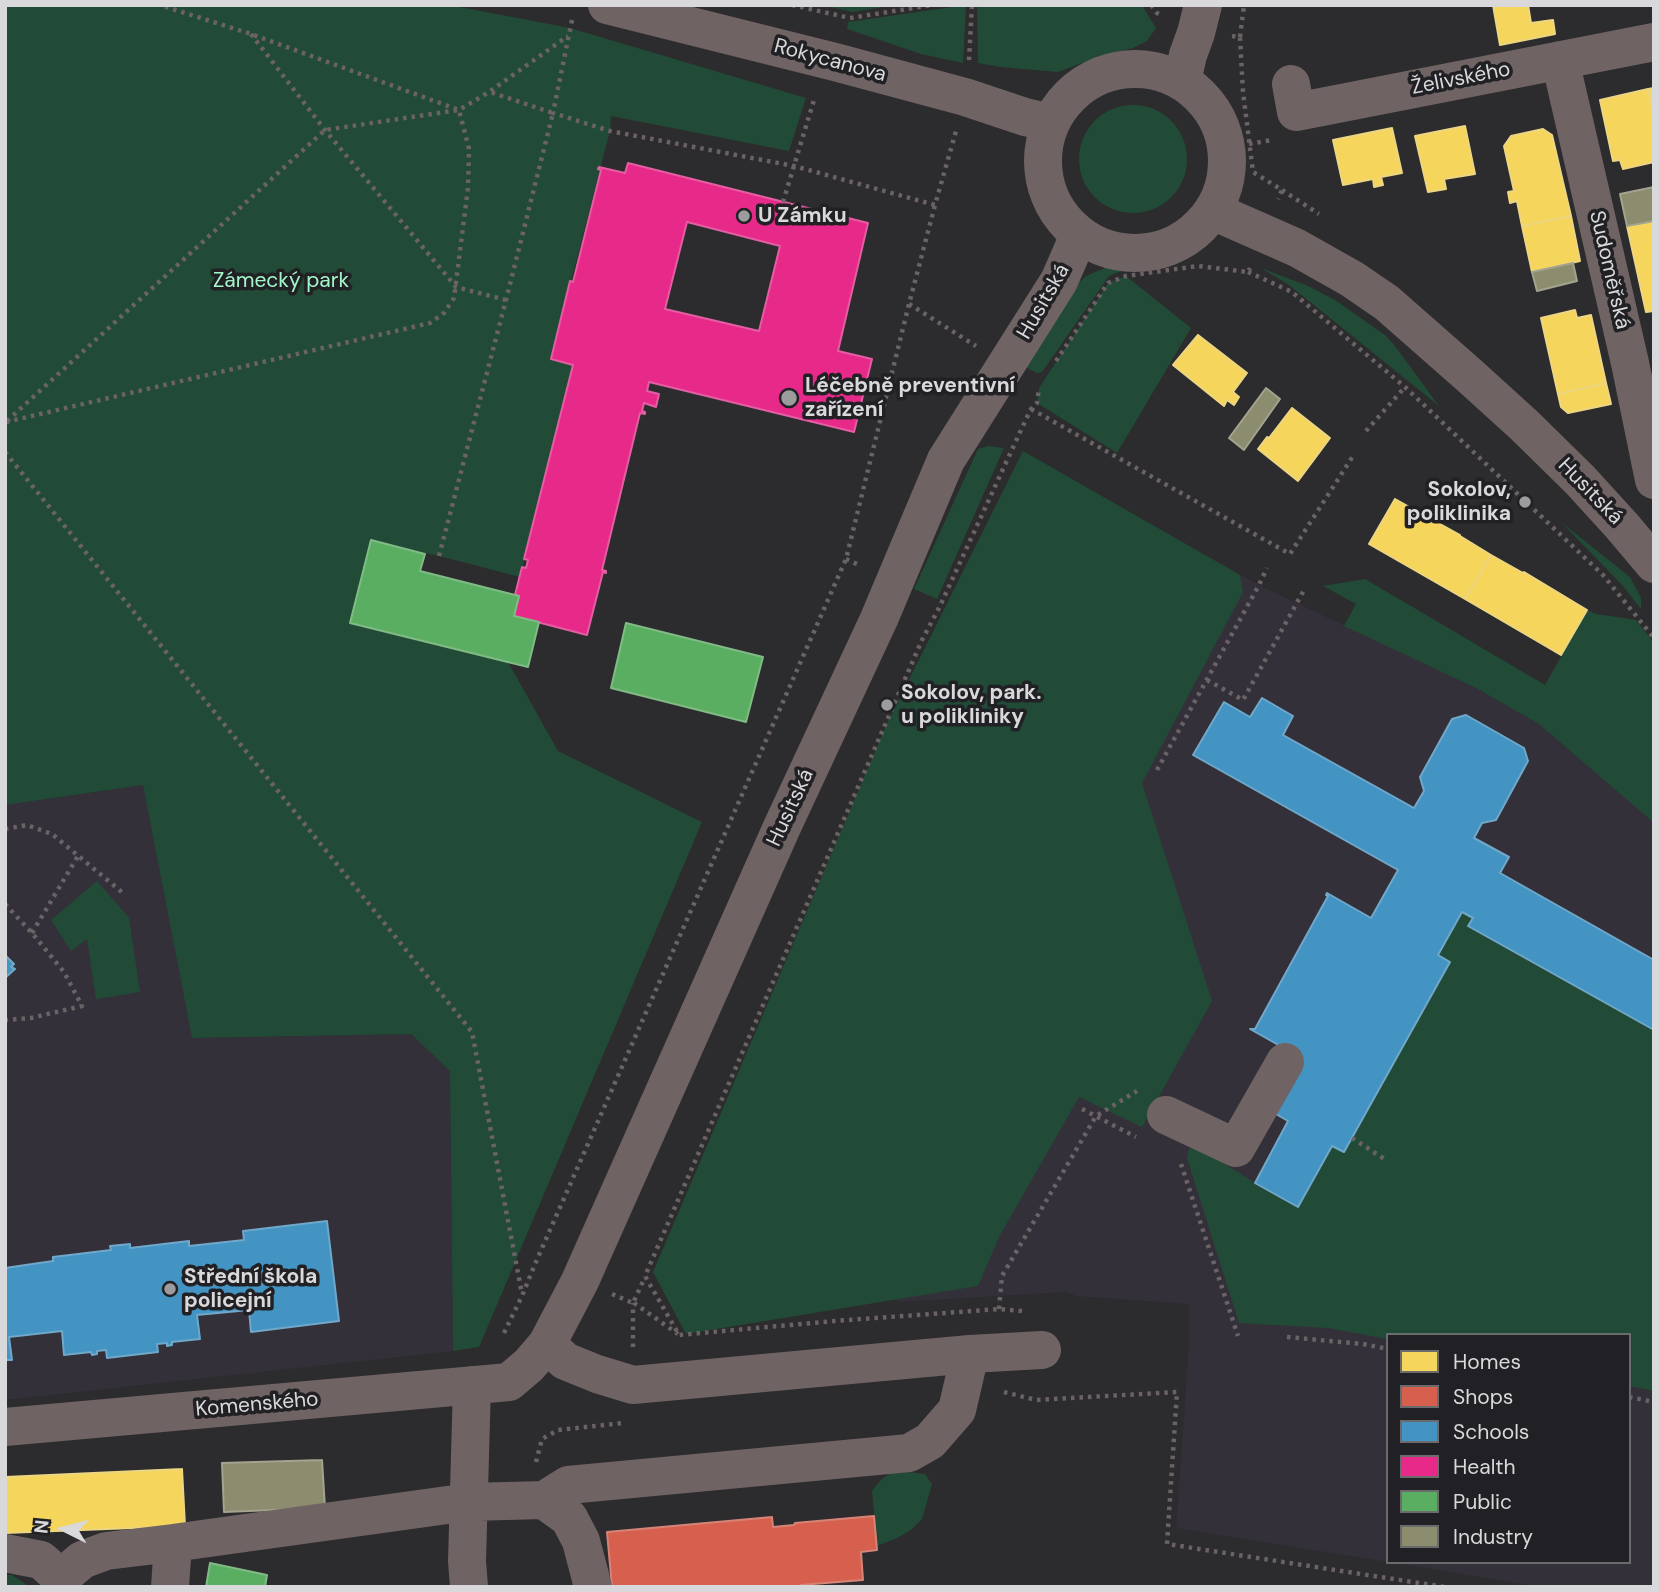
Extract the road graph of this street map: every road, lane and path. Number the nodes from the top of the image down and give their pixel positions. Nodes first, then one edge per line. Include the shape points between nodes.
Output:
1 (160, 5) edge
2 (607, 5) edge
3 (792, 5) edge
4 (932, 5) edge
5 (972, 5) edge
6 (1160, 5) edge
7 (1244, 5) edge
8 (1157, 13) dead end
9 (1199, 19) edge
10 (251, 33) junction
11 (1241, 37) junction
12 (1654, 42) edge
13 (1560, 60) junction
14 (1182, 81) junction
15 (1291, 84) dead end
16 (489, 92) junction
17 (965, 97) junction
18 (814, 100) dead end
19 (459, 110) junction
20 (553, 113) junction
21 (1051, 123) junction
22 (326, 130) junction
23 (794, 166) junction
24 (783, 202) dead end
25 (935, 205) junction
26 (1213, 211) junction
27 (1266, 233) junction
28 (1079, 235) junction
29 (1248, 272) junction
30 (456, 287) junction
31 (506, 299) junction
32 (909, 304) junction
33 (1642, 361) edge
34 (1006, 365) junction
35 (1054, 365) dead end
36 (1405, 387) junction
37 (1031, 409) junction
38 (6, 423) edge
39 (1366, 431) dead end
40 (5, 452) edge
41 (1353, 456) dead end
42 (1654, 480) edge
43 (439, 556) dead end
44 (1654, 564) edge
45 (1267, 568) dead end
46 (1304, 590) dead end
47 (1654, 638) edge
48 (1207, 680) junction
49 (1157, 770) dead end
50 (5, 829) edge
51 (78, 856) junction
52 (123, 893) dead end
53 (5, 904) edge
54 (32, 933) junction
55 (5, 1020) edge
56 (1285, 1062) dead end
57 (1082, 1109) dead end
58 (1148, 1115) junction
59 (1096, 1116) junction
60 (1352, 1138) dead end
61 (1386, 1160) dead end
62 (633, 1303) dead end
63 (999, 1309) junction
64 (1026, 1311) dead end
65 (679, 1335) junction
66 (1238, 1336) dead end
67 (1287, 1337) dead end
68 (547, 1344) junction
69 (1386, 1349) edge
70 (1042, 1350) dead end
71 (966, 1371) junction
72 (491, 1384) junction
73 (1631, 1397) edge
74 (1654, 1402) edge
75 (5, 1427) edge
76 (544, 1500) junction
77 (469, 1503) junction
78 (173, 1543) junction
79 (5, 1553) edge
80 (61, 1582) edge
81 (170, 1587) edge
82 (469, 1587) edge
83 (593, 1587) edge
84 (1444, 1587) edge

1 - 10 path
2 - 17 street, Rokycanova
3 - 4 path via 850,18
5 - 17 path
6 - 8 path
7 - 11 path
9 - 11 path
9 - 14 street
10 - 19 path
10 - 22 path
11 - 27 path via 1254,172 1282,190
12 - 13 street, Želivského
13 - 15 street, Želivského via 1296,112
13 - 33 street, Sudoměřská
14 - 21 street via 1148,69 1113,71 1072,94
14 - 26 street via 1204,100 1225,139 1224,184
16 - 19 path
16 - 20 path
16 - 20 path via 568,35
17 - 21 street, Rokycanova
17 - 25 path
18 - 23 path
19 - 22 path
19 - 30 path via 469,149
20 - 23 path via 610,131
20 - 31 path
21 - 28 street via 1043,153 1045,184 1058,212
22 - 30 path
22 - 38 path
23 - 24 path
23 - 25 path
25 - 32 path
26 - 27 street, Husitská
26 - 28 street via 1183,240 1144,253 1116,252
27 - 29 path
27 - 44 street, Husitská via 1387,303 1580,480
28 - 34 street, Husitská via 1059,281
29 - 35 path via 1198,266 1126,276 1108,283
29 - 36 path via 1292,292
30 - 31 path
30 - 38 path via 444,313 430,323
31 - 43 path
32 - 34 path
32 - 40 path via 846,559 522,1296 472,1031
33 - 42 street, Sudoměřská
34 - 37 path via 1039,388
34 - 68 street, Husitská via 946,460 580,1281
36 - 39 path
36 - 47 path via 1603,575
37 - 41 path via 1290,554
37 - 65 path via 922,640 645,1276
45 - 48 path
46 - 48 path via 1243,700
48 - 49 path
50 - 51 path via 27,825 52,834
51 - 52 path
51 - 54 path
53 - 54 path
54 - 55 path via 64,972 82,1006
56 - 58 street via 1236,1148
57 - 59 path
58 - 59 path
58 - 59 path via 1118,1101
58 - 66 path
59 - 63 path via 1002,1276
60 - 61 path
62 - 65 path
63 - 64 path
63 - 65 path
67 - 69 path
68 - 71 street via 565,1361 633,1385
68 - 72 street, Husitská via 529,1365
70 - 71 street
71 - 76 street via 957,1410 930,1441 909,1453 568,1485
71 - 84 path via 995,1389 1036,1400 1177,1392 1167,1544
72 - 75 street, Komenského
72 - 77 street
73 - 74 path
76 - 77 street
76 - 83 street via 569,1518 581,1541
77 - 78 street
77 - 82 street
78 - 80 street via 106,1551 82,1560
78 - 81 street
79 - 80 street via 41,1560

